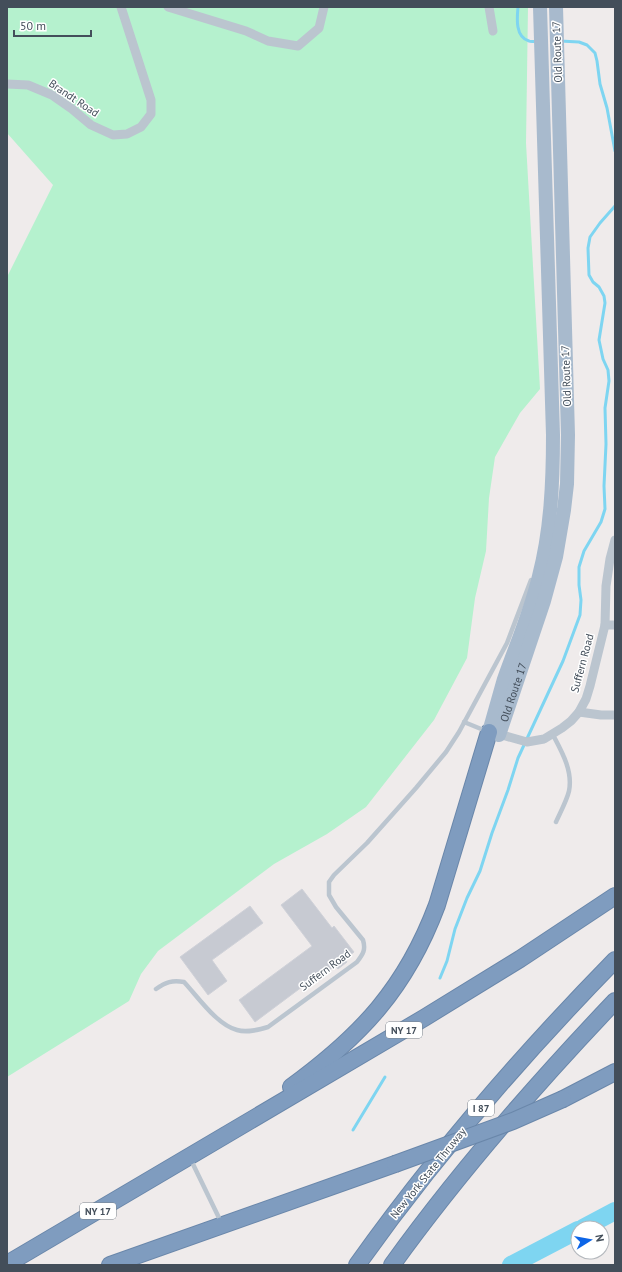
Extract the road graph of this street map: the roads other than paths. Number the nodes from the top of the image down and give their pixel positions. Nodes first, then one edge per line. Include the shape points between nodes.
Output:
1 (121, 7) edge
2 (168, 7) edge
3 (324, 7) edge
4 (489, 7) edge
5 (540, 7) edge
6 (556, 7) edge
7 (494, 31) dead end
8 (7, 84) edge
9 (553, 459) junction
10 (615, 540) edge
11 (537, 560) dead end
12 (533, 575) dead end
13 (615, 625) edge
14 (605, 626) junction
15 (579, 712) junction
16 (615, 715) edge
17 (464, 722) junction
18 (494, 733) junction
19 (553, 735) junction
20 (556, 822) dead end
21 (615, 896) edge
22 (615, 960) edge
23 (156, 989) dead end
24 (615, 1001) edge
25 (615, 1072) edge
26 (189, 1157) junction
27 (222, 1225) junction
28 (7, 1264) edge
29 (110, 1265) edge
30 (357, 1265) edge
31 (392, 1265) edge

1 - 8 street, Brandt Road via 151,100 151,114 141,127 127,134 113,135 91,125 52,95 28,85
2 - 3 street via 246,31 268,41 298,46 319,28
4 - 7 street
5 - 9 main road, Old Route 17
6 - 18 main road, Old Route 17 via 568,435 567,484 561,533 550,579
9 - 11 lane via 548,505
9 - 18 main road, Old Route 17 via 551,508 544,554 504,679
10 - 14 street, Suffern Road via 606,586
12 - 17 lane, Suffern Road via 507,643
13 - 14 street
14 - 15 street, Suffern Road via 590,686
15 - 16 street
15 - 19 street, Suffern Road
17 - 18 lane, Suffern Road
17 - 23 lane, Suffern Road via 446,752 416,788 329,882 329,895 336,907 363,940 364,953 357,962 268,1027 255,1031 236,1030 218,1020 184,982 174,980
18 - 19 street, Suffern Road via 527,742
18 - 26 highway via 437,905 420,946 400,981 371,1018 324,1062
19 - 20 lane via 570,775 569,791
21 - 26 highway, NY 17 via 424,1018
22 - 30 highway, New York State Thruway / I 87 via 539,1041 468,1123
24 - 31 highway, I 87 via 485,1147
25 - 27 highway, bridge via 513,1121
26 - 27 lane
26 - 28 highway, NY 17
27 - 29 highway

